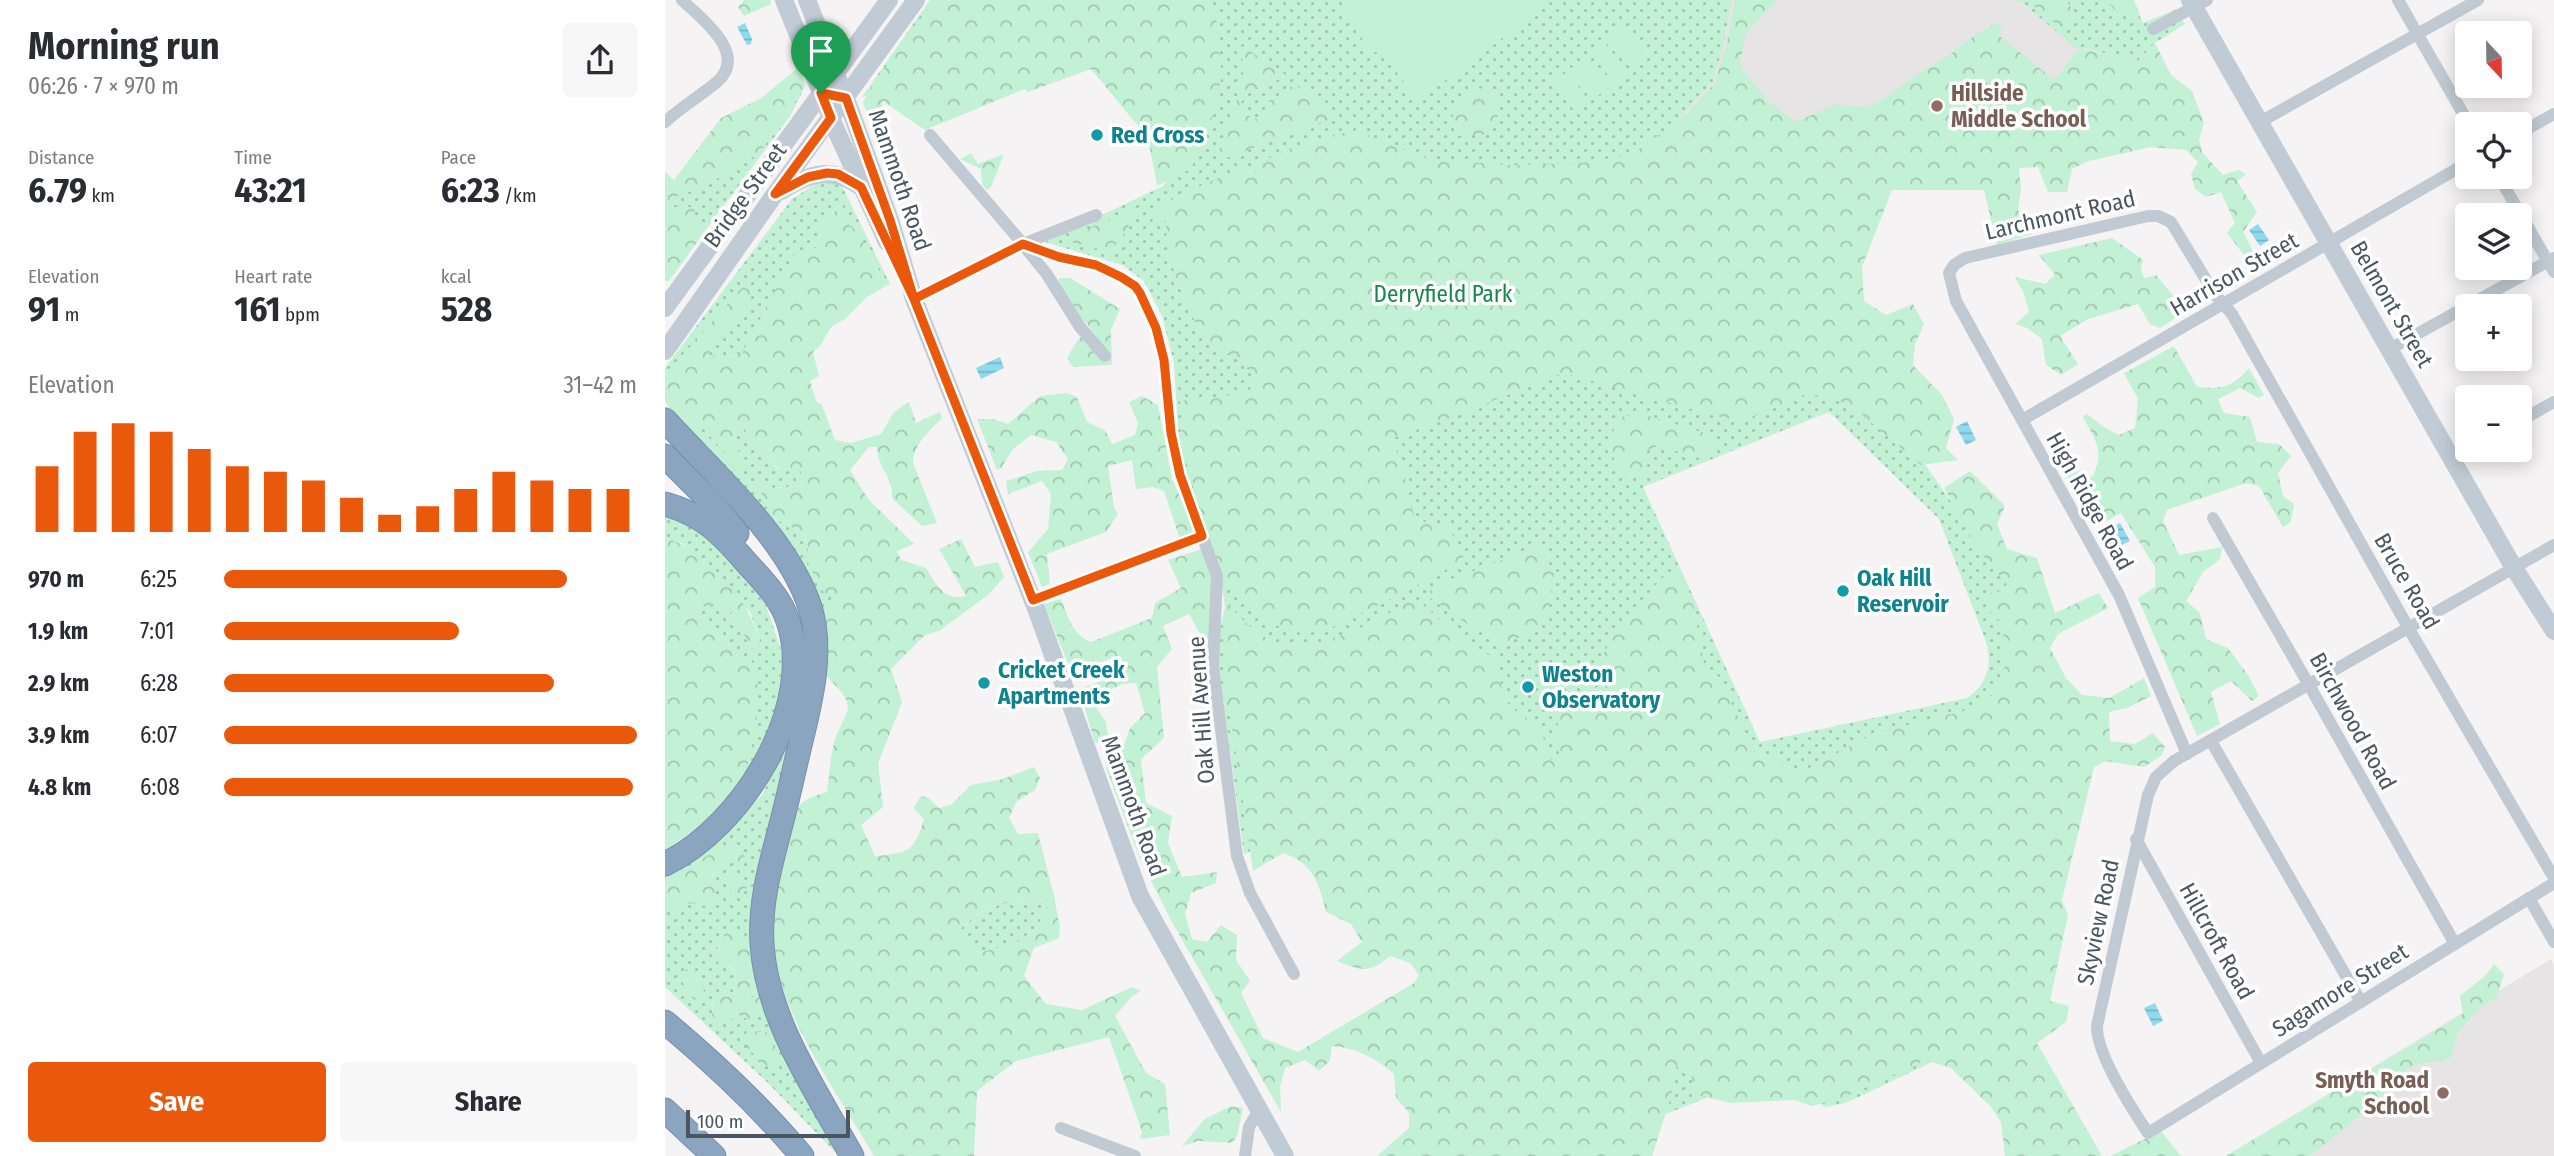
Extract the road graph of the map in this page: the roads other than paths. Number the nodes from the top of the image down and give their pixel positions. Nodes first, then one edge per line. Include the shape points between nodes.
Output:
1 (682, 0) edge
2 (784, 0) edge
3 (807, 0) edge
4 (889, 0) edge
5 (916, 0) edge
6 (2399, 0) edge
7 (2479, 0) edge
8 (2197, 2) edge
9 (2153, 29) dead end
10 (2418, 34) junction
11 (837, 73) junction
12 (821, 93) junction
13 (846, 98) junction
14 (2462, 112) edge
15 (2554, 114) edge
16 (831, 118) junction
17 (665, 122) edge
18 (2260, 122) junction
19 (2532, 126) edge
20 (930, 135) dead end
21 (2455, 170) edge
22 (861, 187) junction
23 (2506, 189) edge
24 (775, 194) junction
25 (1096, 215) dead end
26 (2327, 243) junction
27 (1023, 244) junction
28 (2552, 263) edge
29 (1949, 272) joint
30 (914, 299) junction
31 (2224, 304) junction
32 (665, 308) edge
33 (2390, 349) junction
34 (665, 351) edge
35 (1105, 356) dead end
36 (2554, 402) edge
37 (2532, 414) edge
38 (665, 420) edge
39 (2022, 421) junction
40 (665, 456) edge
41 (2455, 457) edge
42 (2452, 459) junction
43 (665, 504) edge
44 (2213, 519) dead end
45 (1202, 536) junction
46 (2554, 545) edge
47 (2514, 568) junction
48 (776, 596) junction
49 (1033, 600) junction
50 (2409, 629) junction
51 (2554, 631) edge
52 (2309, 685) junction
53 (2211, 741) junction
54 (2187, 754) junction
55 (2136, 839) junction
56 (665, 864) edge
57 (2554, 878) edge
58 (2554, 883) edge
59 (2529, 898) junction
60 (2554, 942) edge
61 (2455, 944) junction
62 (1294, 975) dead end
63 (2361, 1002) junction
64 (665, 1022) edge
65 (2261, 1063) junction
66 (665, 1110) edge
67 (1259, 1110) junction
68 (1061, 1128) dead end
69 (2148, 1133) joint
70 (715, 1156) edge
71 (803, 1156) edge
72 (852, 1156) edge
73 (1135, 1156) edge
74 (1245, 1156) edge
75 (1285, 1156) edge

1 - 17 street via 727,49 728,66 717,82
2 - 12 main road, Mammoth Road
3 - 11 main road, Mammoth Road
4 - 11 main road, Bridge Street
5 - 13 main road, Bridge Street
6 - 10 street
7 - 10 street
8 - 9 street
8 - 18 main road, Belmont Street
10 - 14 street
10 - 18 street
11 - 12 main road, Bridge Street
11 - 13 main road, Mammoth Road
12 - 13 main road
12 - 16 main road, Mammoth Road
12 - 32 main road, Bridge Street
13 - 16 main road, Bridge Street
13 - 30 main road, Mammoth Road
15 - 19 street
16 - 22 main road, Mammoth Road
16 - 24 main road, Bridge Street
18 - 26 main road, Belmont Street
20 - 27 street, Oak Hill Avenue
21 - 26 street, Harrison Street
22 - 24 main road via 827,173
22 - 30 main road, Mammoth Road
23 - 28 street
24 - 34 main road, Bridge Street
25 - 27 street
26 - 31 street, Harrison Street
26 - 33 main road, Belmont Street
27 - 30 street
27 - 35 street
27 - 45 street, Oak Hill Avenue via 1096,265 1140,293 1156,328 1180,475
28 - 33 street
29 - 31 street, Larchmont Road via 1965,258 2158,216 2178,231
29 - 39 street, High Ridge Road via 1961,312
30 - 49 main road, Mammoth Road
31 - 39 street, Harrison Street
31 - 50 street, Bruce Road
33 - 42 main road, Belmont Street
36 - 37 street
38 - 72 highway via 781,550 810,609 815,660 810,706 766,876 762,944 770,989 787,1039
39 - 54 street, High Ridge Road via 2119,595
40 - 48 highway via 753,552
41 - 42 street
42 - 47 main road, Belmont Street
43 - 48 highway via 706,521
44 - 52 street, Birchwood Road
45 - 49 street
45 - 62 street, Oak Hill Avenue via 1219,583 1213,666 1237,856 1250,893
46 - 47 street, Skyview Road
47 - 50 street, Skyview Road
47 - 51 main road, Belmont Street
48 - 56 highway via 788,621 794,662 789,705 771,752 729,815 691,849
49 - 67 main road, Mammoth Road via 1140,896
50 - 52 street, Skyview Road
50 - 57 street, Bruce Road
52 - 53 street, Skyview Road
52 - 61 street, Birchwood Road
53 - 54 street, Skyview Road
53 - 63 street
54 - 55 street, Skyview Road via 2157,777
55 - 65 street, Hillcroft Road
55 - 69 street, Skyview Road via 2097,1032 2109,1065
58 - 59 street, Sagamore Street
59 - 60 street
59 - 61 street, Sagamore Street
61 - 63 street, Sagamore Street
63 - 65 street, Sagamore Street
64 - 71 highway via 711,1061
65 - 69 street, Sagamore Street
66 - 70 highway
67 - 74 street via 1249,1127
67 - 75 main road, Mammoth Road
68 - 73 street

